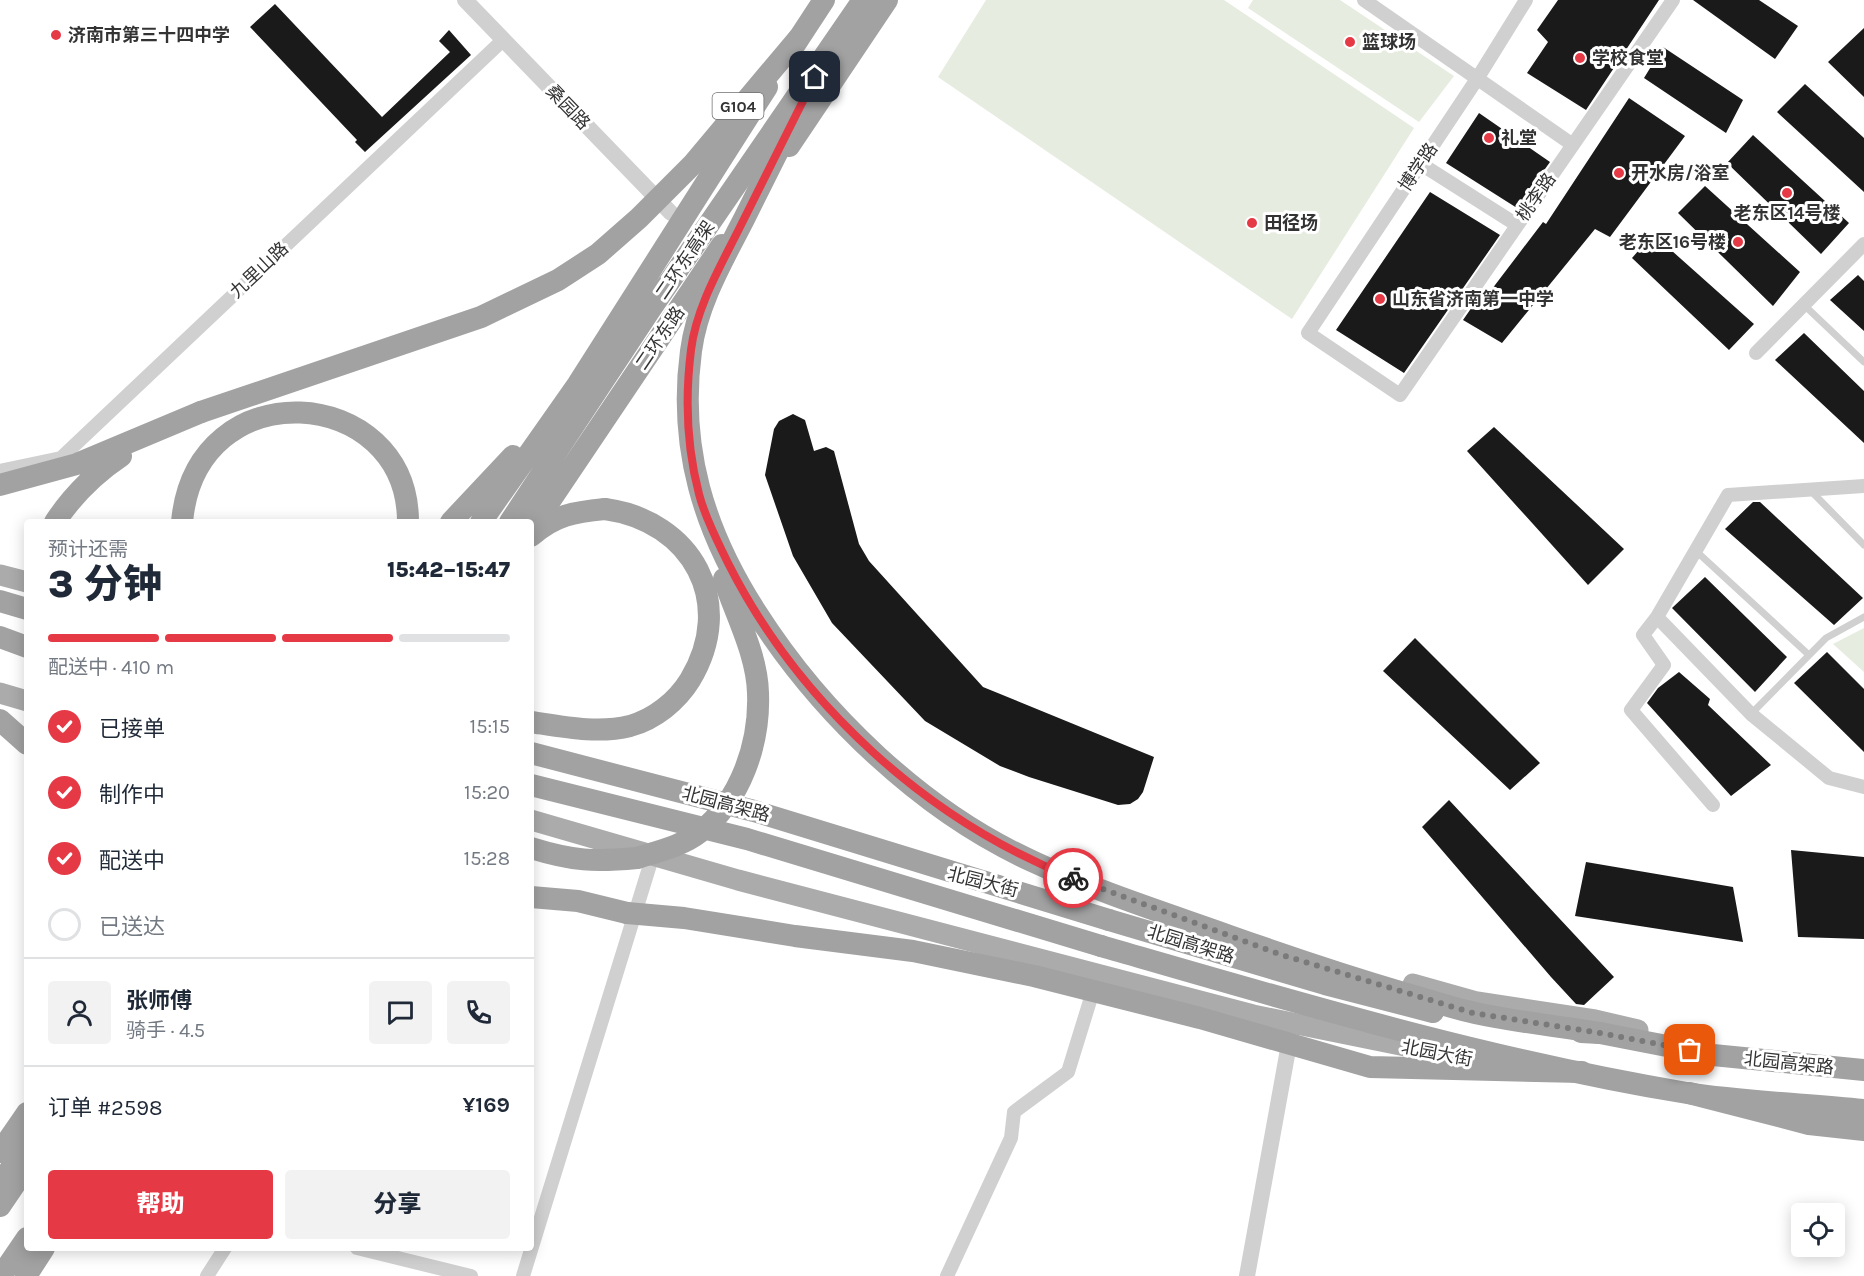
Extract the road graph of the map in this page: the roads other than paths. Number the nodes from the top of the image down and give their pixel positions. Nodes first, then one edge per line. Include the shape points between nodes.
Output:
1 (465, 0) edge
2 (805, 0) edge
3 (824, 0) edge
4 (863, 0) edge
5 (887, 0) edge
6 (1364, 0) edge
7 (1526, 0) edge
8 (1673, 0) edge
9 (798, 39) junction
10 (503, 40) junction
11 (825, 57) junction
12 (1477, 79) junction
13 (1573, 145) junction
14 (1420, 164) junction
15 (671, 213) junction
16 (1517, 225) junction
17 (1863, 248) edge
18 (1804, 305) junction
19 (1756, 353) dead end
20 (1864, 362) edge
21 (1400, 395) joint
22 (201, 412) junction
23 (520, 449) junction
24 (0, 471) edge
25 (0, 485) edge
26 (1864, 486) edge
27 (1809, 489) junction
28 (553, 496) junction
29 (700, 497) junction
30 (57, 519) edge
31 (183, 519) edge
32 (408, 519) edge
33 (454, 519) edge
34 (472, 519) edge
35 (483, 519) edge
36 (512, 519) edge
37 (534, 525) edge
38 (534, 534) edge
39 (534, 535) edge
40 (1864, 544) edge
41 (1696, 551) junction
42 (0, 574) edge
43 (24, 581) edge
44 (0, 601) edge
45 (24, 608) edge
46 (1657, 616) junction
47 (1864, 617) edge
48 (0, 632) edge
49 (0, 637) edge
50 (24, 639) edge
51 (24, 646) edge
52 (1809, 655) junction
53 (0, 693) edge
54 (24, 700) edge
55 (1751, 714) junction
56 (0, 720) edge
57 (534, 722) edge
58 (24, 741) edge
59 (534, 756) edge
60 (534, 756) edge
61 (534, 786) edge
62 (1864, 787) edge
63 (1713, 805) dead end
64 (534, 821) edge
65 (534, 849) edge
66 (653, 855) junction
67 (534, 897) edge
68 (627, 913) junction
69 (534, 914) edge
70 (1093, 991) junction
71 (1292, 1023) junction
72 (1600, 1033) junction
73 (1863, 1067) edge
74 (1582, 1072) junction
75 (1689, 1093) junction
76 (1864, 1112) edge
77 (24, 1117) edge
78 (1864, 1130) edge
79 (24, 1148) edge
80 (0, 1152) edge
81 (24, 1170) edge
82 (0, 1185) edge
83 (0, 1206) edge
84 (534, 1240) edge
85 (24, 1242) edge
86 (34, 1251) edge
87 (42, 1251) edge
88 (223, 1251) edge
89 (369, 1251) edge
90 (531, 1251) edge
91 (1, 1276) edge
92 (17, 1276) edge
93 (26, 1276) edge
94 (207, 1276) edge
95 (471, 1276) edge
96 (523, 1276) edge
97 (947, 1276) edge
98 (1247, 1276) edge

1 - 10 street, 桑园路
2 - 15 highway, G104
3 - 9 highway, 二环东高架
4 - 11 highway, 二环东高架
5 - 28 highway, 二环东路
6 - 12 street
7 - 12 street, 博学路
8 - 13 street, 桃李路
9 - 22 highway, bridge via 693,164 598,254 558,280 481,317
9 - 35 highway, 二环东高架, bridge via 578,384
10 - 15 street, 桑园路
10 - 24 street, 九里山路 via 61,458
11 - 29 highway, bridge via 704,303 691,348 687,408
11 - 36 highway, 二环东高架, bridge
12 - 13 street
12 - 14 street, 博学路
13 - 16 street, 桃李路
14 - 16 street
14 - 21 street, 博学路 via 1308,333
15 - 23 highway, G104
16 - 21 street, 桃李路
17 - 18 street
18 - 19 street
18 - 20 lane
22 - 25 highway via 77,464
22 - 30 highway via 128,450 98,472
23 - 33 highway, G104
23 - 34 highway, G104
26 - 27 street
27 - 40 lane
27 - 41 street via 1728,495
28 - 37 highway, 二环东路
28 - 39 highway, 二环东路
29 - 65 highway, bridge via 746,640 758,692 755,738 744,772 721,813 699,833 672,848 637,858 595,862 566,859
29 - 72 highway, bridge via 741,588 796,671 831,711 900,774 978,831 1042,866 1282,955 1473,1013
31 - 32 highway via 191,476 225,435 252,419 307,411 340,420 366,435 388,458 400,483
38 - 57 highway, bridge via 571,512 629,512 651,522 676,541 694,563 705,587 709,609 709,638 699,664 681,693 659,713 632,725 601,730
41 - 46 street
41 - 52 lane
42 - 43 main road
44 - 45 highway
46 - 55 street
46 - 63 street via 1643,635 1664,665 1631,710
47 - 52 lane via 1826,638
48 - 50 highway
49 - 51 highway
52 - 55 lane
53 - 54 main road
55 - 62 street via 1829,778
56 - 58 highway
59 - 72 highway, 北园高架路, bridge via 754,811 1337,987 1494,1028
60 - 73 main road, 北园大街 via 974,881 1312,957 1477,1002 1596,1020 1722,1048
61 - 74 highway, 北园高架路, bridge via 747,839 1387,1029
64 - 66 main road, 北园大街
66 - 71 main road, 北园大街
66 - 84 street
67 - 68 highway via 578,901
68 - 69 highway
68 - 70 highway, bridge via 914,951
70 - 74 highway, bridge via 1370,1067
70 - 97 street via 1068,1072 1014,1112 1011,1138 997,1174
71 - 76 main road, 北园大街 via 1443,1055 1655,1092
71 - 98 street
72 - 73 highway, 北园高架路 via 1713,1055
74 - 75 highway, 北园高架路
75 - 76 highway, 北园高架路, bridge
75 - 78 highway, bridge via 1809,1124
77 - 80 highway
79 - 82 highway
81 - 83 highway
85 - 91 highway
86 - 92 highway
87 - 93 highway
88 - 94 street
89 - 95 street
90 - 96 street

